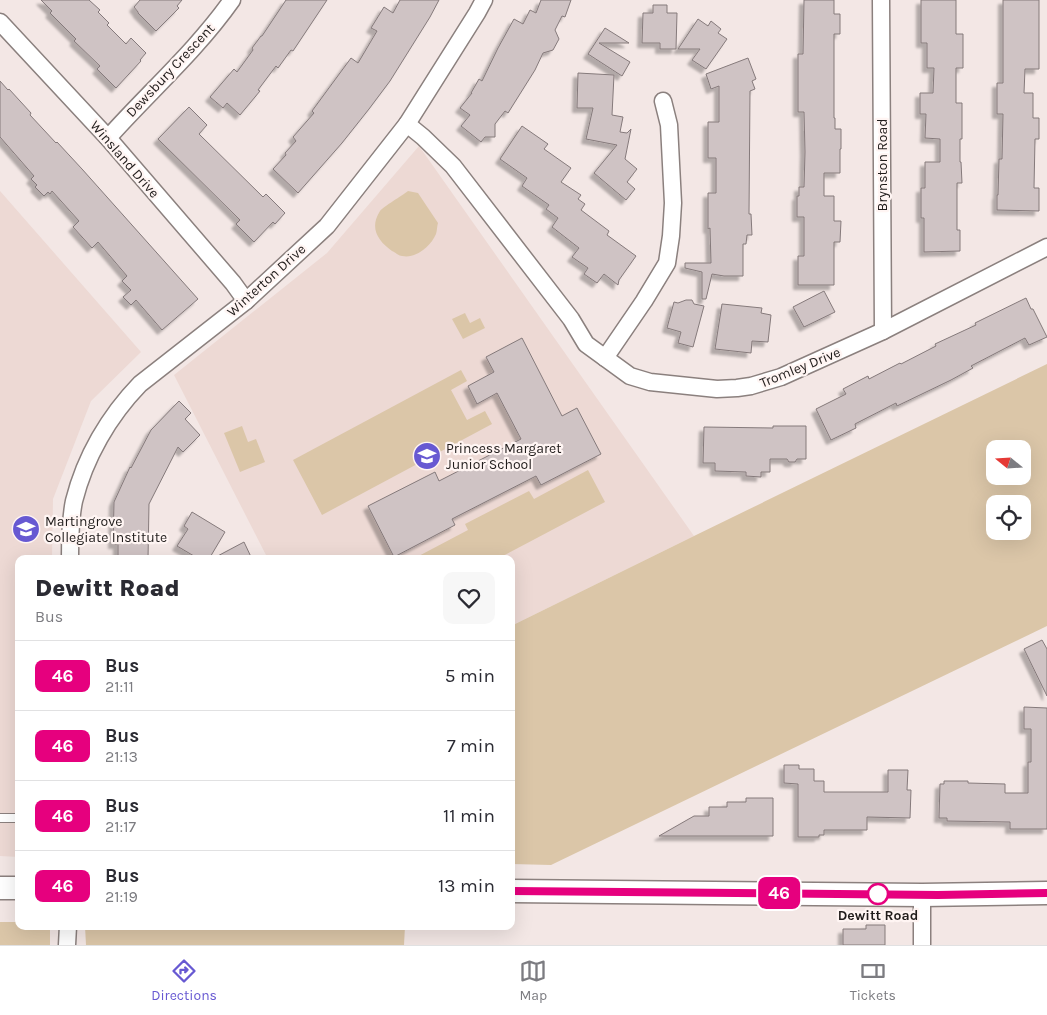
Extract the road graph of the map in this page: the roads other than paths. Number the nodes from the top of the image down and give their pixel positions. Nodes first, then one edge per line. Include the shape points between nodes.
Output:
1 (232, 0) edge
2 (484, 0) edge
3 (881, 0) edge
4 (0, 22) edge
5 (662, 101) dead end
6 (408, 124) junction
7 (108, 138) junction
8 (1047, 247) edge
9 (246, 301) junction
10 (883, 331) junction
11 (606, 358) junction
12 (70, 555) edge
13 (0, 818) edge
14 (15, 818) edge
15 (0, 888) edge
16 (15, 888) edge
17 (515, 891) edge
18 (1047, 893) edge
19 (922, 895) junction
20 (68, 930) edge
21 (67, 945) edge
22 (922, 945) edge

1 - 7 street, Dewsbury Crescent via 174,70
2 - 6 street, Winterton Drive
3 - 10 street, Brynston Road
4 - 7 street, Winsland Drive
5 - 11 street via 669,125 673,203 667,264
6 - 9 street, Winterton Drive via 327,226
6 - 11 street, Tromley Drive via 453,166 586,344
7 - 9 street, Winsland Drive
8 - 10 street, Tromley Drive
9 - 12 street, Winterton Drive via 140,384 114,414 88,460 80,482 74,502
10 - 11 street, Tromley Drive via 781,377 736,388 650,382 630,376
13 - 14 lane
15 - 16 main road
17 - 19 main road
18 - 19 main road
19 - 22 street
20 - 21 street

